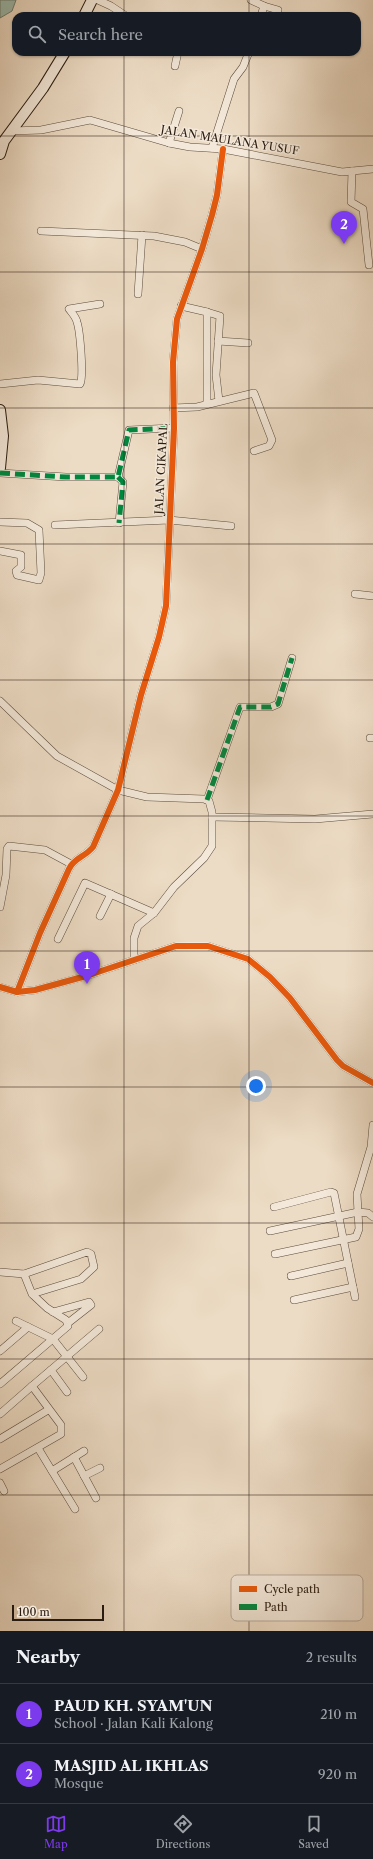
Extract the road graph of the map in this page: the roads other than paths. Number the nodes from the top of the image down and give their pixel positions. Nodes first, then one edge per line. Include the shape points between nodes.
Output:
1 (92, 0) edge
2 (98, 0) edge
3 (251, 0) edge
4 (264, 6) junction
5 (278, 10) dead end
6 (86, 12) edge
7 (120, 12) edge
8 (262, 12) edge
9 (64, 56) edge
10 (177, 56) edge
11 (247, 56) edge
12 (175, 66) dead end
13 (178, 111) dead end
14 (6, 134) edge
15 (169, 143) junction
16 (212, 148) junction
17 (223, 149) junction
18 (0, 154) edge
19 (373, 169) edge
20 (352, 171) junction
21 (41, 231) dead end
22 (142, 235) junction
23 (202, 249) junction
24 (369, 265) dead end
25 (138, 294) dead end
26 (100, 304) dead end
27 (181, 306) junction
28 (207, 312) junction
29 (218, 341) junction
30 (248, 343) dead end
31 (0, 384) edge
32 (219, 401) junction
33 (207, 404) junction
34 (173, 408) junction
35 (0, 410) edge
36 (174, 428) junction
37 (254, 451) dead end
38 (0, 468) edge
39 (0, 473) edge
40 (118, 477) junction
41 (169, 520) junction
42 (0, 522) edge
43 (119, 523) junction
44 (55, 525) dead end
45 (231, 526) dead end
46 (0, 551) edge
47 (355, 594) dead end
48 (373, 596) edge
49 (292, 658) dead end
50 (0, 701) edge
51 (118, 790) junction
52 (207, 800) junction
53 (373, 814) edge
54 (212, 816) junction
55 (71, 864) junction
56 (111, 894) junction
57 (0, 907) edge
58 (154, 913) junction
59 (100, 916) dead end
60 (58, 939) dead end
61 (134, 960) junction
62 (0, 987) edge
63 (17, 992) junction
64 (373, 1083) edge
65 (373, 1125) edge
66 (274, 1207) dead end
67 (358, 1212) junction
68 (339, 1215) junction
69 (373, 1217) edge
70 (270, 1231) dead end
71 (343, 1240) junction
72 (275, 1254) dead end
73 (348, 1263) junction
74 (0, 1272) edge
75 (24, 1274) junction
76 (291, 1276) dead end
77 (352, 1287) junction
78 (32, 1294) junction
79 (355, 1297) dead end
80 (294, 1300) dead end
81 (53, 1312) junction
82 (16, 1321) dead end
83 (68, 1323) junction
84 (28, 1327) junction
85 (99, 1329) dead end
86 (53, 1339) junction
87 (0, 1351) edge
88 (67, 1357) junction
89 (52, 1370) junction
90 (83, 1377) dead end
91 (0, 1384) edge
92 (32, 1386) junction
93 (67, 1392) dead end
94 (48, 1410) junction
95 (0, 1414) edge
96 (0, 1439) edge
97 (38, 1448) junction
98 (84, 1451) dead end
99 (74, 1457) junction
100 (100, 1468) dead end
101 (0, 1469) edge
102 (52, 1471) junction
103 (84, 1476) junction
104 (0, 1483) edge
105 (4, 1491) dead end
106 (96, 1498) dead end
107 (75, 1509) dead end

1 - 6 street
2 - 7 street
3 - 4 street
4 - 5 street
4 - 8 street
9 - 14 street via 18,122
10 - 12 street
11 - 16 street via 243,67 232,82
13 - 15 street
14 - 15 street, JALAN MAULANA YUSUF via 90,120
14 - 18 street
15 - 16 street, JALAN MAULANA YUSUF
16 - 17 street, JALAN MAULANA YUSUF
17 - 20 street, JALAN MAULANA YUSUF via 328,169
17 - 23 street, JALAN CIKAPAL via 217,195
19 - 20 street, JALAN MAULANA YUSUF
20 - 24 street via 351,202 363,209
21 - 22 street
22 - 23 street via 185,242
22 - 25 street
23 - 27 street, JALAN CIKAPAL
26 - 31 street via 69,309 76,319 80,332 80,384 38,380
27 - 28 street
27 - 34 street, JALAN CIKAPAL via 177,319 173,362
28 - 29 street via 220,316
28 - 33 street
29 - 30 street
29 - 32 street via 216,377
32 - 33 street
32 - 37 street via 252,392 255,394 272,440 269,446
33 - 34 street
34 - 36 street, JALAN CIKAPAL
35 - 38 street via 3,436
36 - 40 street via 129,430
36 - 41 street, JALAN CIKAPAL
39 - 40 street
40 - 43 street via 123,482
41 - 43 street
41 - 45 street
41 - 51 street, JALAN CIKAPAL via 166,606
42 - 46 street via 27,523 38,529 41,573 39,580 16,575 16,571 21,567 20,555
43 - 44 street
47 - 48 street
49 - 52 street via 278,704 271,707 240,707
50 - 51 street via 57,756
51 - 52 street via 147,797
51 - 55 street, JALAN CIKAPAL via 93,847
52 - 54 street
53 - 54 street via 315,819
54 - 58 street via 212,846 204,858 174,886
55 - 57 street via 46,850 8,846
55 - 63 street
56 - 58 street
56 - 59 street
56 - 60 street via 84,883
58 - 61 street via 142,922 136,931
61 - 63 street via 35,990
61 - 64 street via 176,946 208,946 248,959 290,998 343,1066
62 - 63 street
65 - 67 street via 372,1142 357,1194
66 - 68 street via 330,1192 335,1196
67 - 68 street
67 - 69 street via 368,1213
67 - 71 street via 358,1234 356,1237
68 - 70 street
68 - 71 street
71 - 72 street
71 - 73 street
73 - 76 street
73 - 77 street
74 - 75 street
75 - 78 street
75 - 78 street via 87,1252 92,1254 94,1267 83,1278
77 - 79 street
77 - 80 street
78 - 81 street
81 - 83 street
81 - 83 street via 88,1302 91,1305
82 - 84 street
83 - 86 street via 66,1329
84 - 86 street
84 - 87 street
85 - 88 street
86 - 88 street
86 - 91 street
88 - 89 street
88 - 90 street
89 - 92 street
89 - 93 street
92 - 94 street
92 - 95 street
94 - 96 street
94 - 97 street via 61,1425 61,1434
97 - 101 street
97 - 102 street
98 - 99 street
99 - 102 street
99 - 103 street
100 - 103 street
102 - 107 street
103 - 106 street
104 - 105 street

